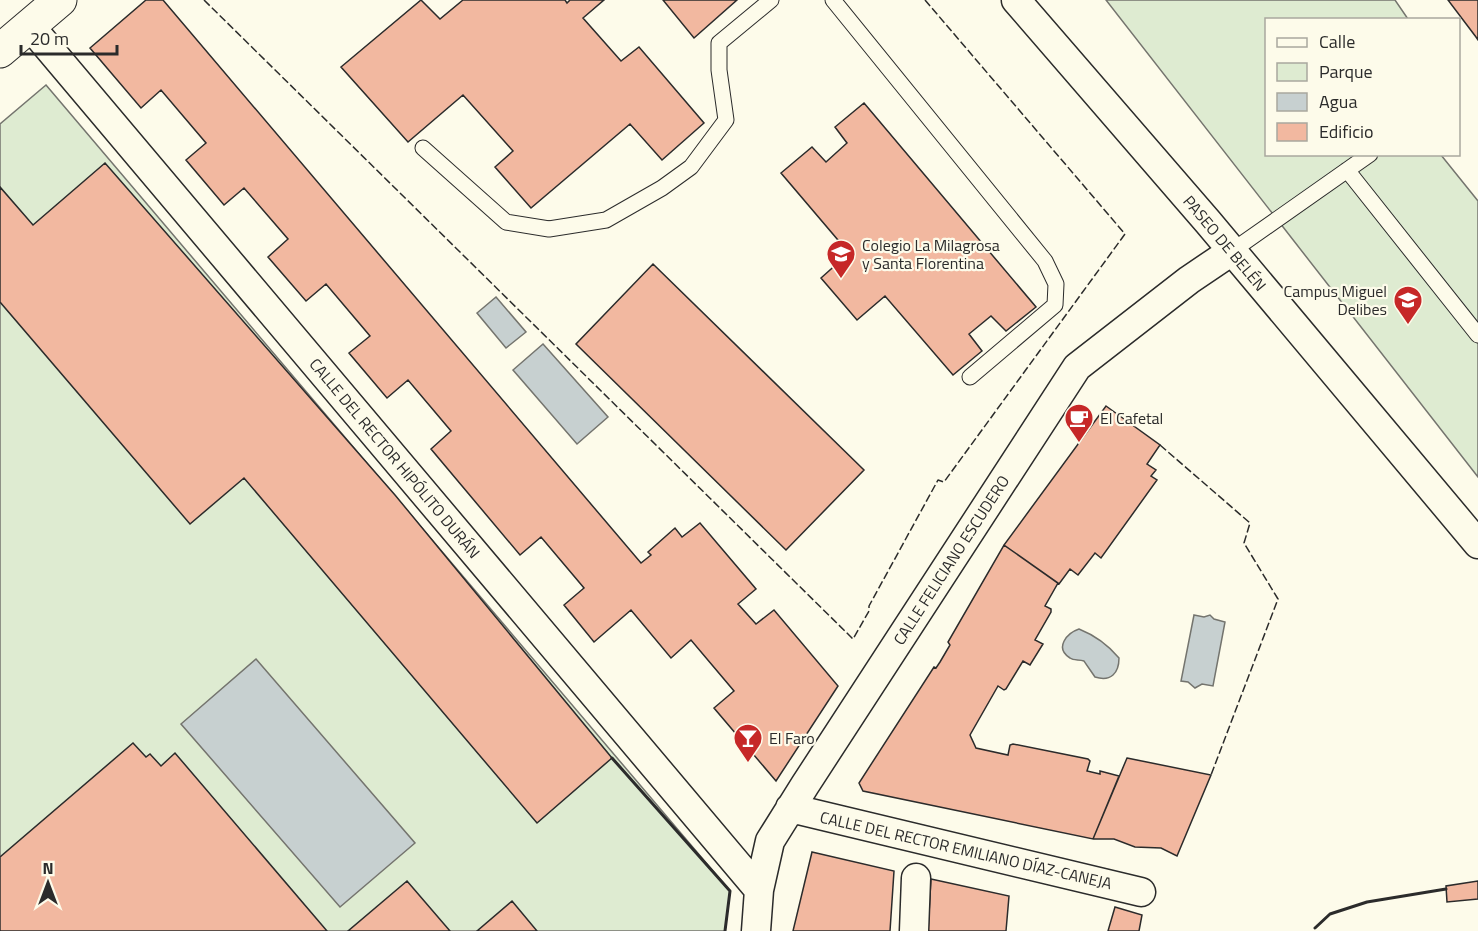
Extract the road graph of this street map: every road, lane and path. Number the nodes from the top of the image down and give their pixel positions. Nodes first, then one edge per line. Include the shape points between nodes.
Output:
1 (60, 0) edge
2 (771, 0) edge
3 (833, 0) edge
4 (1016, 0) edge
5 (30, 26) junction
6 (0, 51) edge
7 (423, 148) dead end
8 (1367, 156) edge
9 (1347, 170) junction
10 (1232, 251) junction
11 (1478, 335) edge
12 (970, 377) dead end
13 (1478, 544) edge
14 (790, 808) junction
15 (916, 878) dead end
16 (759, 890) junction
17 (1141, 892) dead end
18 (756, 931) edge
19 (914, 931) edge

1 - 5 main road
2 - 7 lane via 719,44 726,120 691,167 606,220 549,229 506,222
3 - 12 lane via 1045,261 1056,284 1055,305
4 - 10 street, PASEO DE BELÉN
5 - 6 main road
5 - 16 street, CALLE DEL RECTOR HIPÓLITO DURÁN
8 - 9 lane
9 - 10 lane
9 - 11 lane
10 - 13 street, PASEO DE BELÉN
10 - 14 street, CALLE FELICIANO ESCUDERO via 1077,367
14 - 16 street, CALLE FELICIANO ESCUDERO via 770,841
14 - 17 street, CALLE DEL RECTOR EMILIANO DÍAZ-CANEJA
15 - 19 street
16 - 18 street, CALLE FELICIANO ESCUDERO

